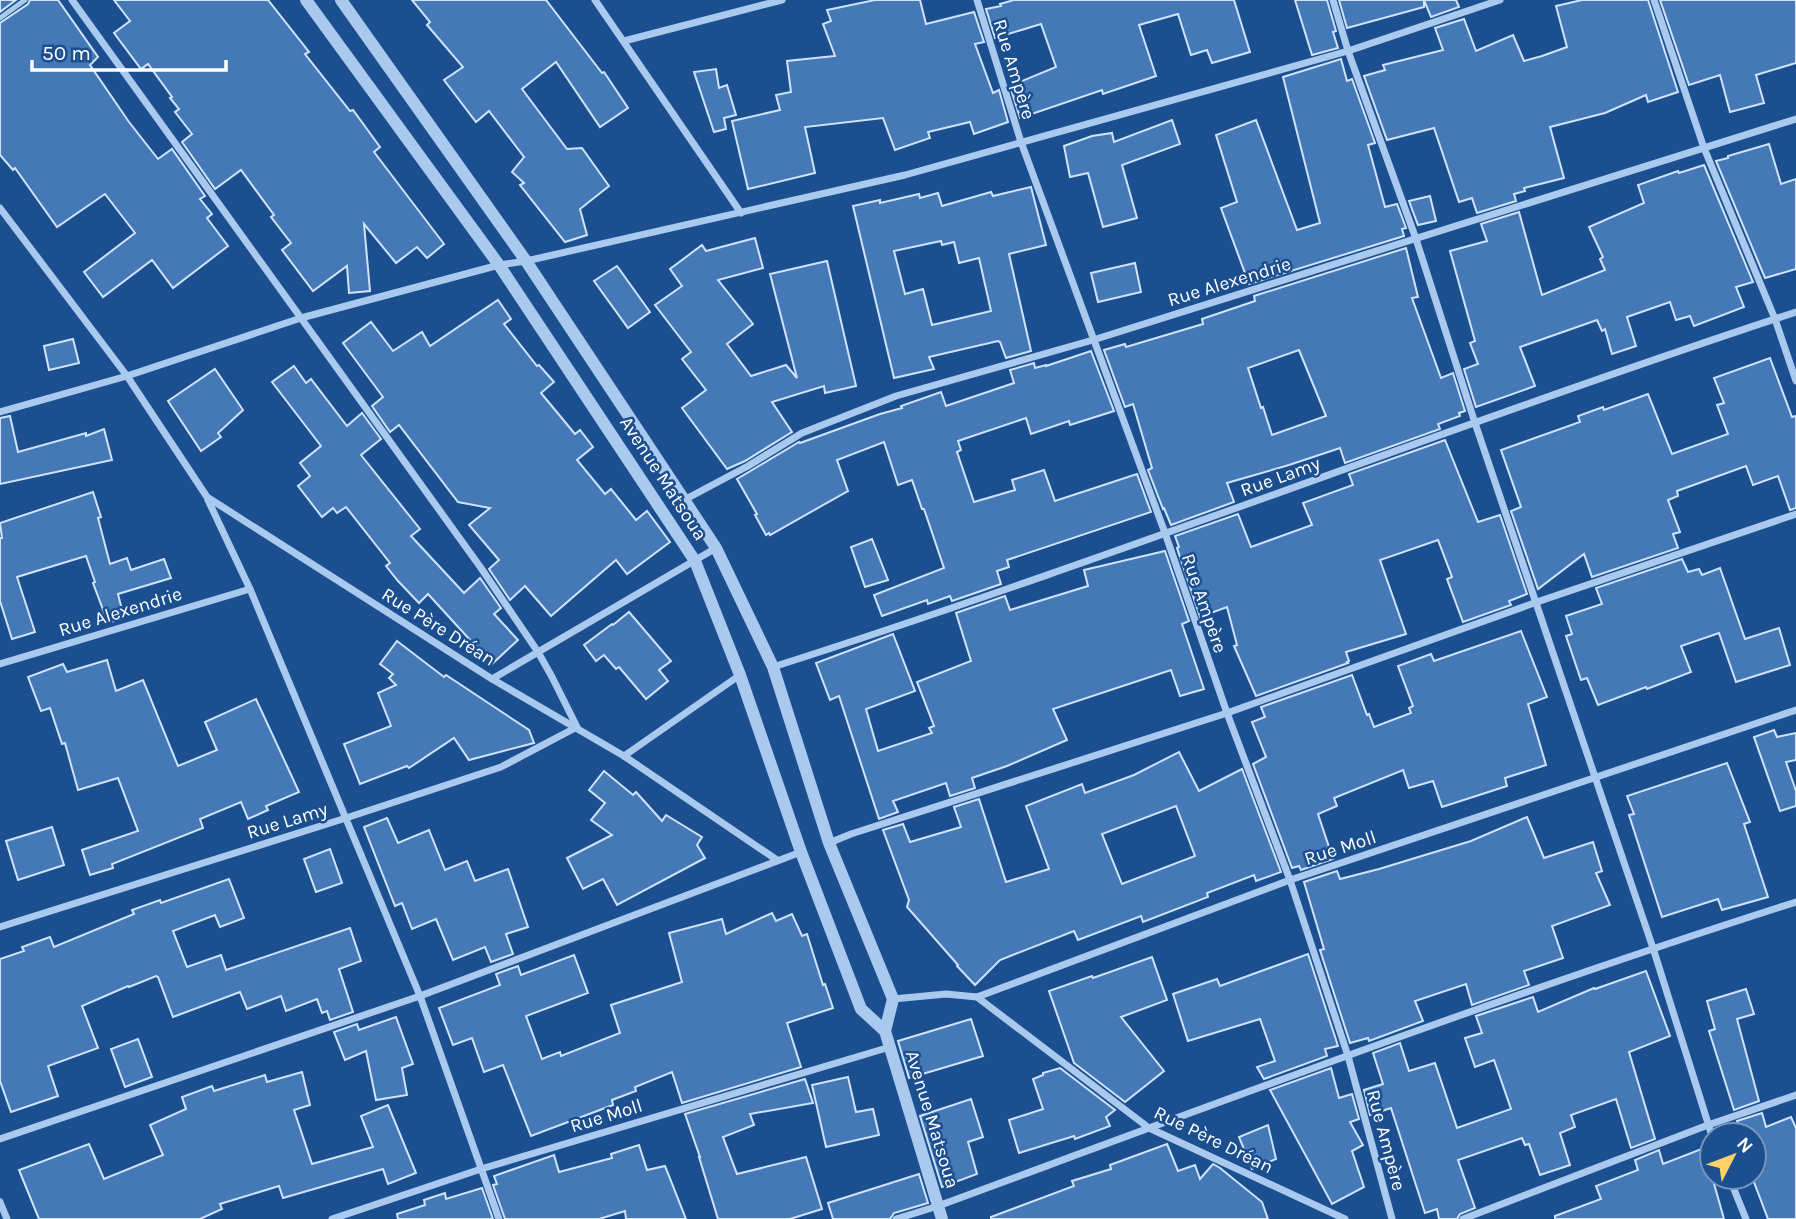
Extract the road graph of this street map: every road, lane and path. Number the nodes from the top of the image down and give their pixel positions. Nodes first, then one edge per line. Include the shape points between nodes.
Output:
1 (24, 0) edge
2 (72, 0) edge
3 (306, 0) edge
4 (341, 0) edge
5 (595, 0) edge
6 (782, 0) edge
7 (977, 0) edge
8 (1334, 0) edge
9 (1500, 0) edge
10 (1654, 0) edge
11 (0, 18) edge
12 (624, 41) junction
13 (1348, 51) junction
14 (1796, 119) edge
15 (1021, 142) junction
16 (1704, 148) junction
17 (0, 208) edge
18 (741, 213) junction
19 (1416, 239) junction
20 (526, 261) junction
21 (499, 265) junction
22 (1796, 312) edge
23 (301, 318) junction
24 (1775, 319) junction
25 (1093, 340) junction
26 (127, 376) junction
27 (1796, 381) edge
28 (0, 412) edge
29 (1475, 423) junction
30 (207, 497) junction
31 (684, 500) junction
32 (1796, 514) edge
33 (1165, 533) junction
34 (716, 548) junction
35 (695, 561) junction
36 (250, 589) junction
37 (1537, 603) junction
38 (538, 652) junction
39 (0, 664) edge
40 (773, 667) junction
41 (740, 675) junction
42 (492, 679) junction
43 (1796, 710) edge
44 (1227, 713) junction
45 (576, 727) junction
46 (624, 757) junction
47 (1595, 778) junction
48 (346, 818) junction
49 (829, 843) junction
50 (801, 852) junction
51 (777, 860) junction
52 (1290, 880) junction
53 (1796, 902) edge
54 (0, 927) edge
55 (1653, 948) junction
56 (420, 996) junction
57 (977, 997) junction
58 (893, 999) junction
59 (886, 1031) junction
60 (891, 1047) junction
61 (1348, 1056) junction
62 (1796, 1095) edge
63 (1707, 1121) edge
64 (1720, 1121) edge
65 (1149, 1128) junction
66 (1698, 1129) edge
67 (0, 1139) edge
68 (481, 1169) junction
69 (1735, 1191) edge
70 (0, 1202) edge
71 (938, 1206) junction
72 (7, 1219) edge
73 (332, 1219) edge
74 (499, 1219) edge
75 (896, 1219) edge
76 (942, 1219) edge
77 (1345, 1219) edge
78 (1392, 1219) edge
79 (1462, 1219) edge
80 (1746, 1219) edge

1 - 11 lane
2 - 23 street
3 - 21 street, Avenue Matsoua
4 - 20 street, Avenue Matsoua
5 - 12 street
6 - 12 street
7 - 15 street, Rue Ampère
8 - 13 street
9 - 13 street
10 - 16 street
12 - 18 street
13 - 15 street
13 - 19 street
14 - 16 street, Rue Alexendrie
15 - 18 street
15 - 25 street, Rue Ampère
16 - 19 street, Rue Alexendrie
16 - 24 street
17 - 26 street, Rue Père Dréan
18 - 20 street
19 - 25 street, Rue Alexendrie
19 - 29 street
20 - 21 street
20 - 31 street, Avenue Matsoua
21 - 23 street
21 - 35 street, Avenue Matsoua
22 - 24 street, Rue Lamy
23 - 26 street
23 - 38 street
24 - 27 street
24 - 29 street, Rue Lamy
25 - 31 street, Rue Alexendrie via 872,405 802,433
25 - 33 street, Rue Ampère
26 - 28 street
26 - 30 street, Rue Père Dréan
29 - 33 street, Rue Lamy
29 - 37 street
30 - 36 street
30 - 42 street, Rue Père Dréan
31 - 34 street, Avenue Matsoua
32 - 37 street
33 - 40 street, Rue Lamy
33 - 44 street, Rue Ampère
34 - 35 street
34 - 40 street, Avenue Matsoua
35 - 38 street
35 - 41 street, Avenue Matsoua
36 - 39 street, Rue Alexendrie
36 - 48 street
37 - 44 street
37 - 47 street
38 - 42 street
38 - 45 street
40 - 49 street, Avenue Matsoua
41 - 46 street
41 - 50 street, Avenue Matsoua
42 - 45 street, Rue Père Dréan
43 - 47 street, Rue Moll
44 - 49 street
44 - 52 street, Rue Ampère
45 - 46 street, Rue Père Dréan
45 - 48 street, Rue Lamy via 501,768
46 - 51 street, Rue Père Dréan
47 - 52 street, Rue Moll
47 - 55 street
48 - 54 street, Rue Lamy
48 - 56 street
49 - 58 street, Avenue Matsoua
50 - 51 street
50 - 59 street, Avenue Matsoua via 861,1009
51 - 56 street
52 - 57 street, Rue Moll
52 - 61 street, Rue Ampère
53 - 55 street
55 - 61 street
55 - 63 street
56 - 67 street
56 - 68 street
57 - 58 street, Rue Moll via 946,994
57 - 65 street, Rue Père Dréan
58 - 59 street, Avenue Matsoua
59 - 60 street, Avenue Matsoua
60 - 68 street, Rue Moll
60 - 71 street, Avenue Matsoua
61 - 65 street
61 - 78 street, Rue Ampère
62 - 64 street
65 - 71 street
65 - 77 street, Rue Père Dréan
66 - 79 street
68 - 73 street, Rue Moll
68 - 74 street
69 - 80 street
70 - 72 street
71 - 75 street
71 - 76 street, Avenue Matsoua

